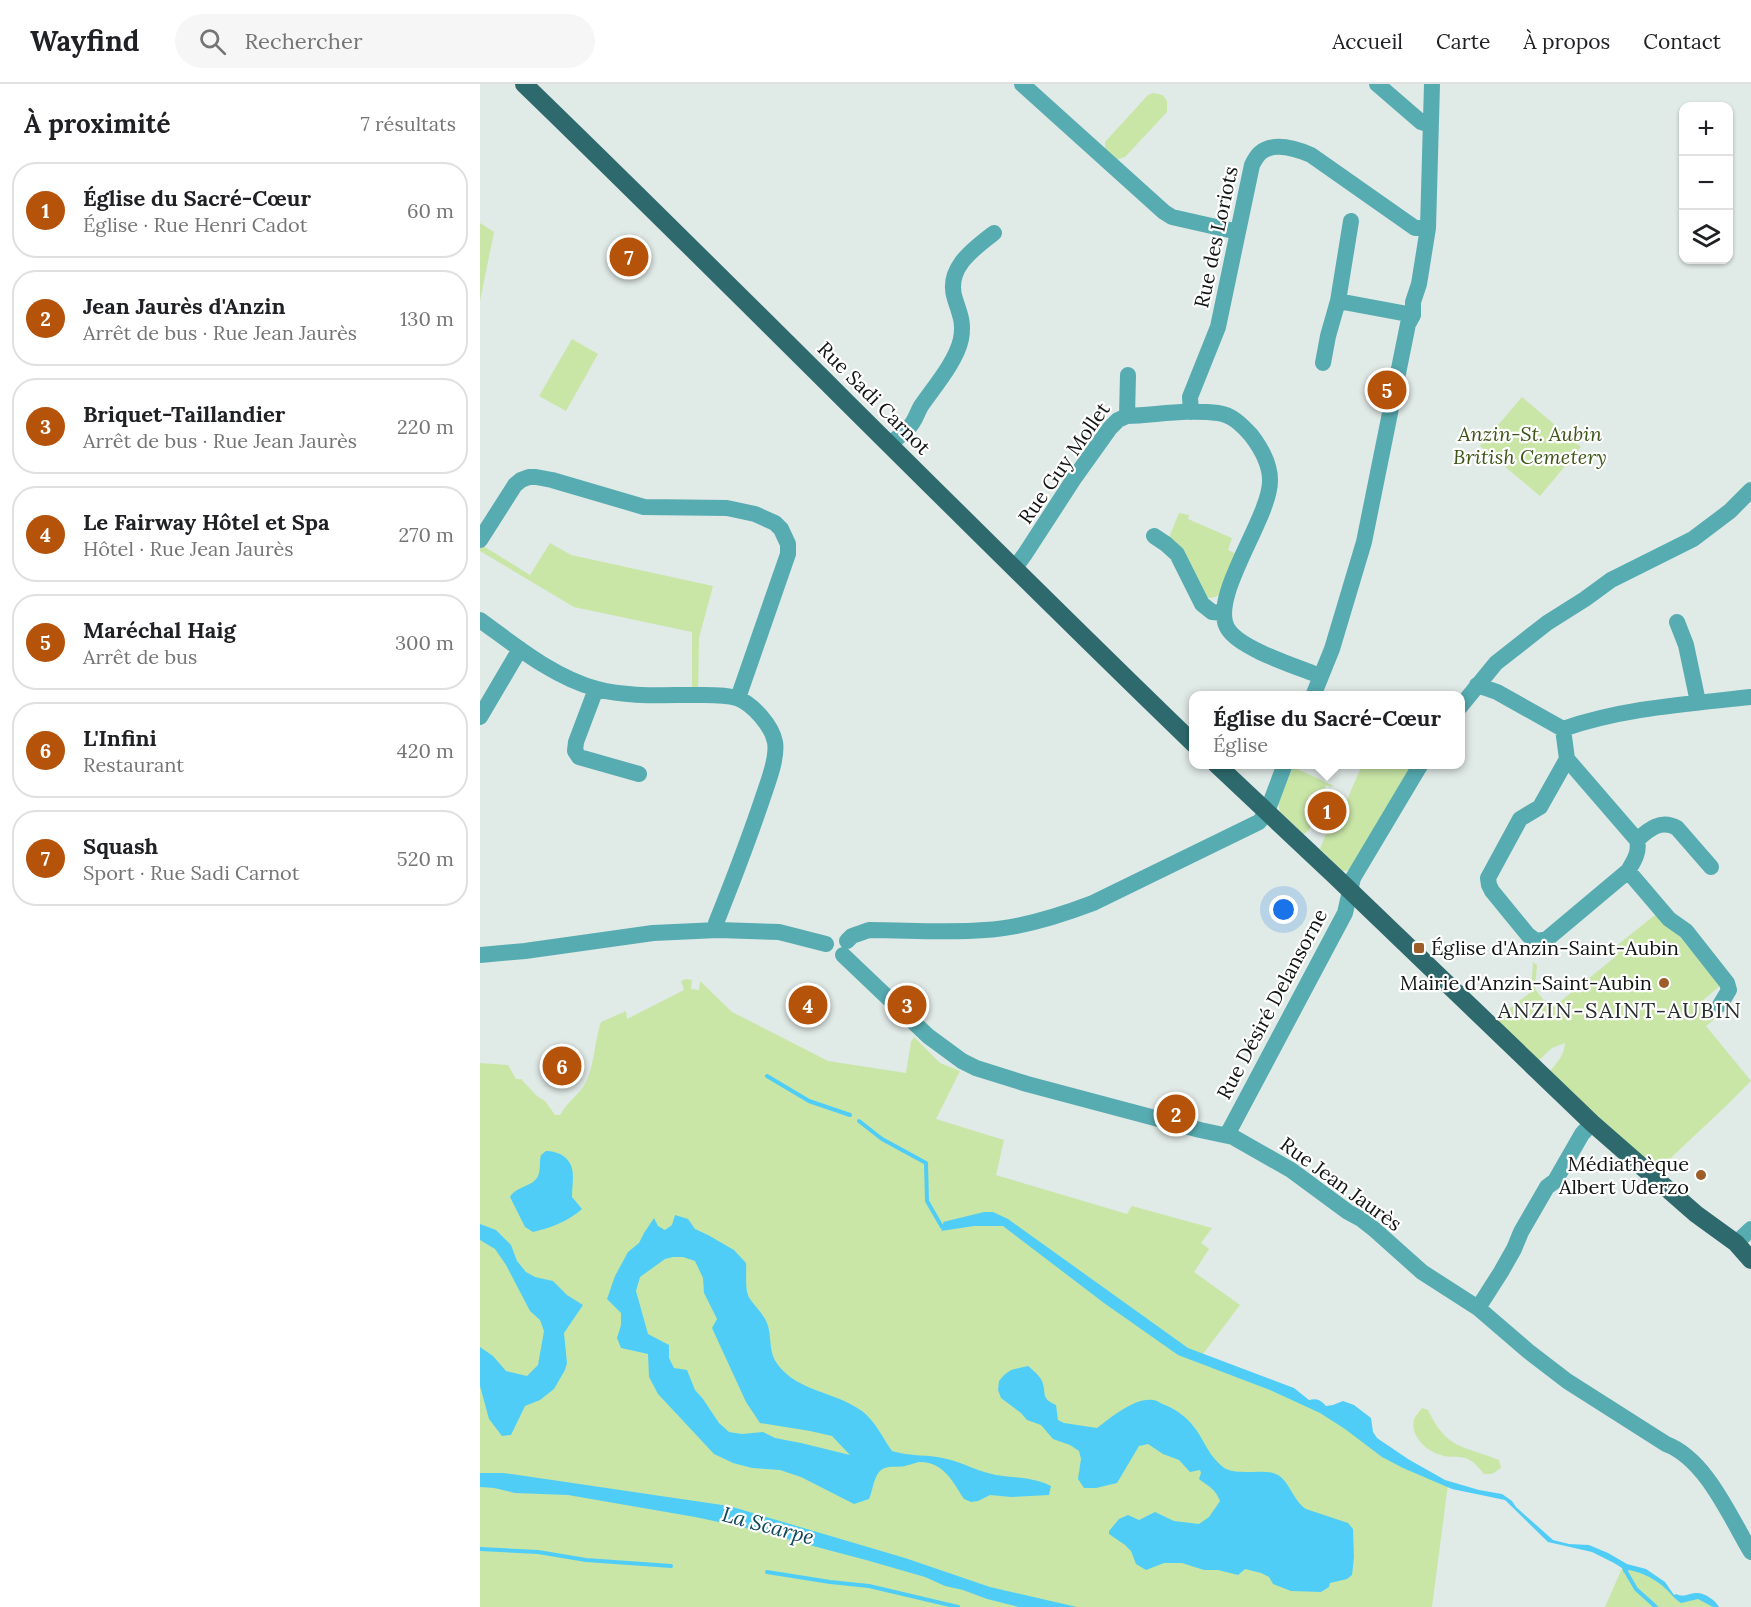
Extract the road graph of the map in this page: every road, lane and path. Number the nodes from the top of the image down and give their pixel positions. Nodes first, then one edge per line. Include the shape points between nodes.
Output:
1 (524, 84) edge
2 (1022, 84) edge
3 (1377, 84) edge
4 (1432, 84) edge
5 (1430, 125) junction
6 (1351, 222) dead end
7 (1428, 228) junction
8 (1238, 232) junction
9 (994, 233) dead end
10 (1338, 301) junction
11 (1413, 315) junction
12 (1323, 363) dead end
13 (1128, 375) dead end
14 (1191, 412) junction
15 (1127, 416) junction
16 (889, 445) junction
17 (1751, 490) edge
18 (1154, 536) dead end
19 (480, 540) edge
20 (1014, 568) junction
21 (1223, 613) junction
22 (480, 620) edge
23 (1677, 622) dead end
24 (520, 649) junction
25 (1320, 676) junction
26 (1478, 685) junction
27 (596, 689) junction
28 (1314, 691) edge
29 (1751, 697) edge
30 (738, 698) junction
31 (1465, 702) edge
32 (1698, 702) junction
33 (480, 717) edge
34 (1563, 729) junction
35 (1189, 739) edge
36 (1567, 759) junction
37 (630, 768) dead end
38 (1220, 769) edge
39 (1283, 769) edge
40 (1419, 769) edge
41 (1267, 812) junction
42 (1637, 840) junction
43 (1711, 867) dead end
44 (1628, 871) junction
45 (1350, 892) junction
46 (718, 930) junction
47 (845, 948) junction
48 (480, 955) edge
49 (1720, 1005) dead end
50 (1592, 1123) junction
51 (1227, 1135) junction
52 (1751, 1229) edge
53 (1736, 1243) junction
54 (1751, 1260) edge
55 (1478, 1308) junction
56 (1751, 1552) edge

1 - 16 main road, Rue Sadi Carnot
2 - 8 street via 1164,212
3 - 5 street via 1421,122
4 - 5 street
5 - 7 street
6 - 10 street
7 - 8 street, Rue des Loriots via 1415,228 1311,155 1279,147 1261,153 1252,165
7 - 11 street
8 - 14 street, Rue des Loriots via 1218,327 1190,397
9 - 16 street via 962,261 954,278 954,296 962,316 961,340 954,358 911,426
10 - 11 street
10 - 12 street
11 - 25 street via 1407,324 1364,542
13 - 15 street, Rue Guy Mollet
14 - 15 street
14 - 21 street via 1219,413 1241,424 1267,462 1270,478 1269,494 1224,602
15 - 20 street, Rue Guy Mollet via 1110,428
16 - 20 main road, Rue Sadi Carnot
17 - 26 street via 1693,539 1611,580 1547,623 1496,663
18 - 21 street via 1177,554 1202,604 1212,612
19 - 30 street via 515,485 530,477 644,507 727,508 775,523 785,536 788,554
20 - 35 main road, Rue Sadi Carnot
21 - 25 street via 1227,628 1247,646
22 - 24 street
23 - 32 street
24 - 27 street via 557,673
24 - 33 street
25 - 28 street
26 - 31 street
26 - 34 street
27 - 30 street via 625,694
27 - 37 street via 570,749 579,757
29 - 32 street
30 - 46 street via 760,714 775,743 772,770 716,923
32 - 34 street via 1625,712
34 - 36 street
36 - 42 street
36 - 44 street via 1540,807 1520,819 1488,878 1489,885 1536,941 1547,939
38 - 41 main road
39 - 41 street
40 - 45 street, Rue Désiré Delansorne via 1354,875
41 - 45 main road
41 - 47 street via 1256,824 1071,911 986,930 869,930 852,936
42 - 43 street via 1650,828 1671,825
42 - 44 street via 1639,847
44 - 49 street via 1669,919 1686,931 1727,982 1729,990
45 - 50 main road
45 - 51 street, Rue Désiré Delansorne via 1345,913
46 - 47 street, Rue Jean Jaurès via 779,932 826,944 836,957
46 - 48 street via 653,933
47 - 51 street, Rue Jean Jaurès via 928,1036 976,1068
50 - 53 main road via 1696,1214
50 - 55 street via 1548,1187
51 - 55 street, Rue Jean Jaurès via 1291,1170 1375,1230 1422,1272
52 - 53 street
53 - 54 main road
55 - 56 street, Rue Jean Jaurès via 1567,1382 1690,1458

